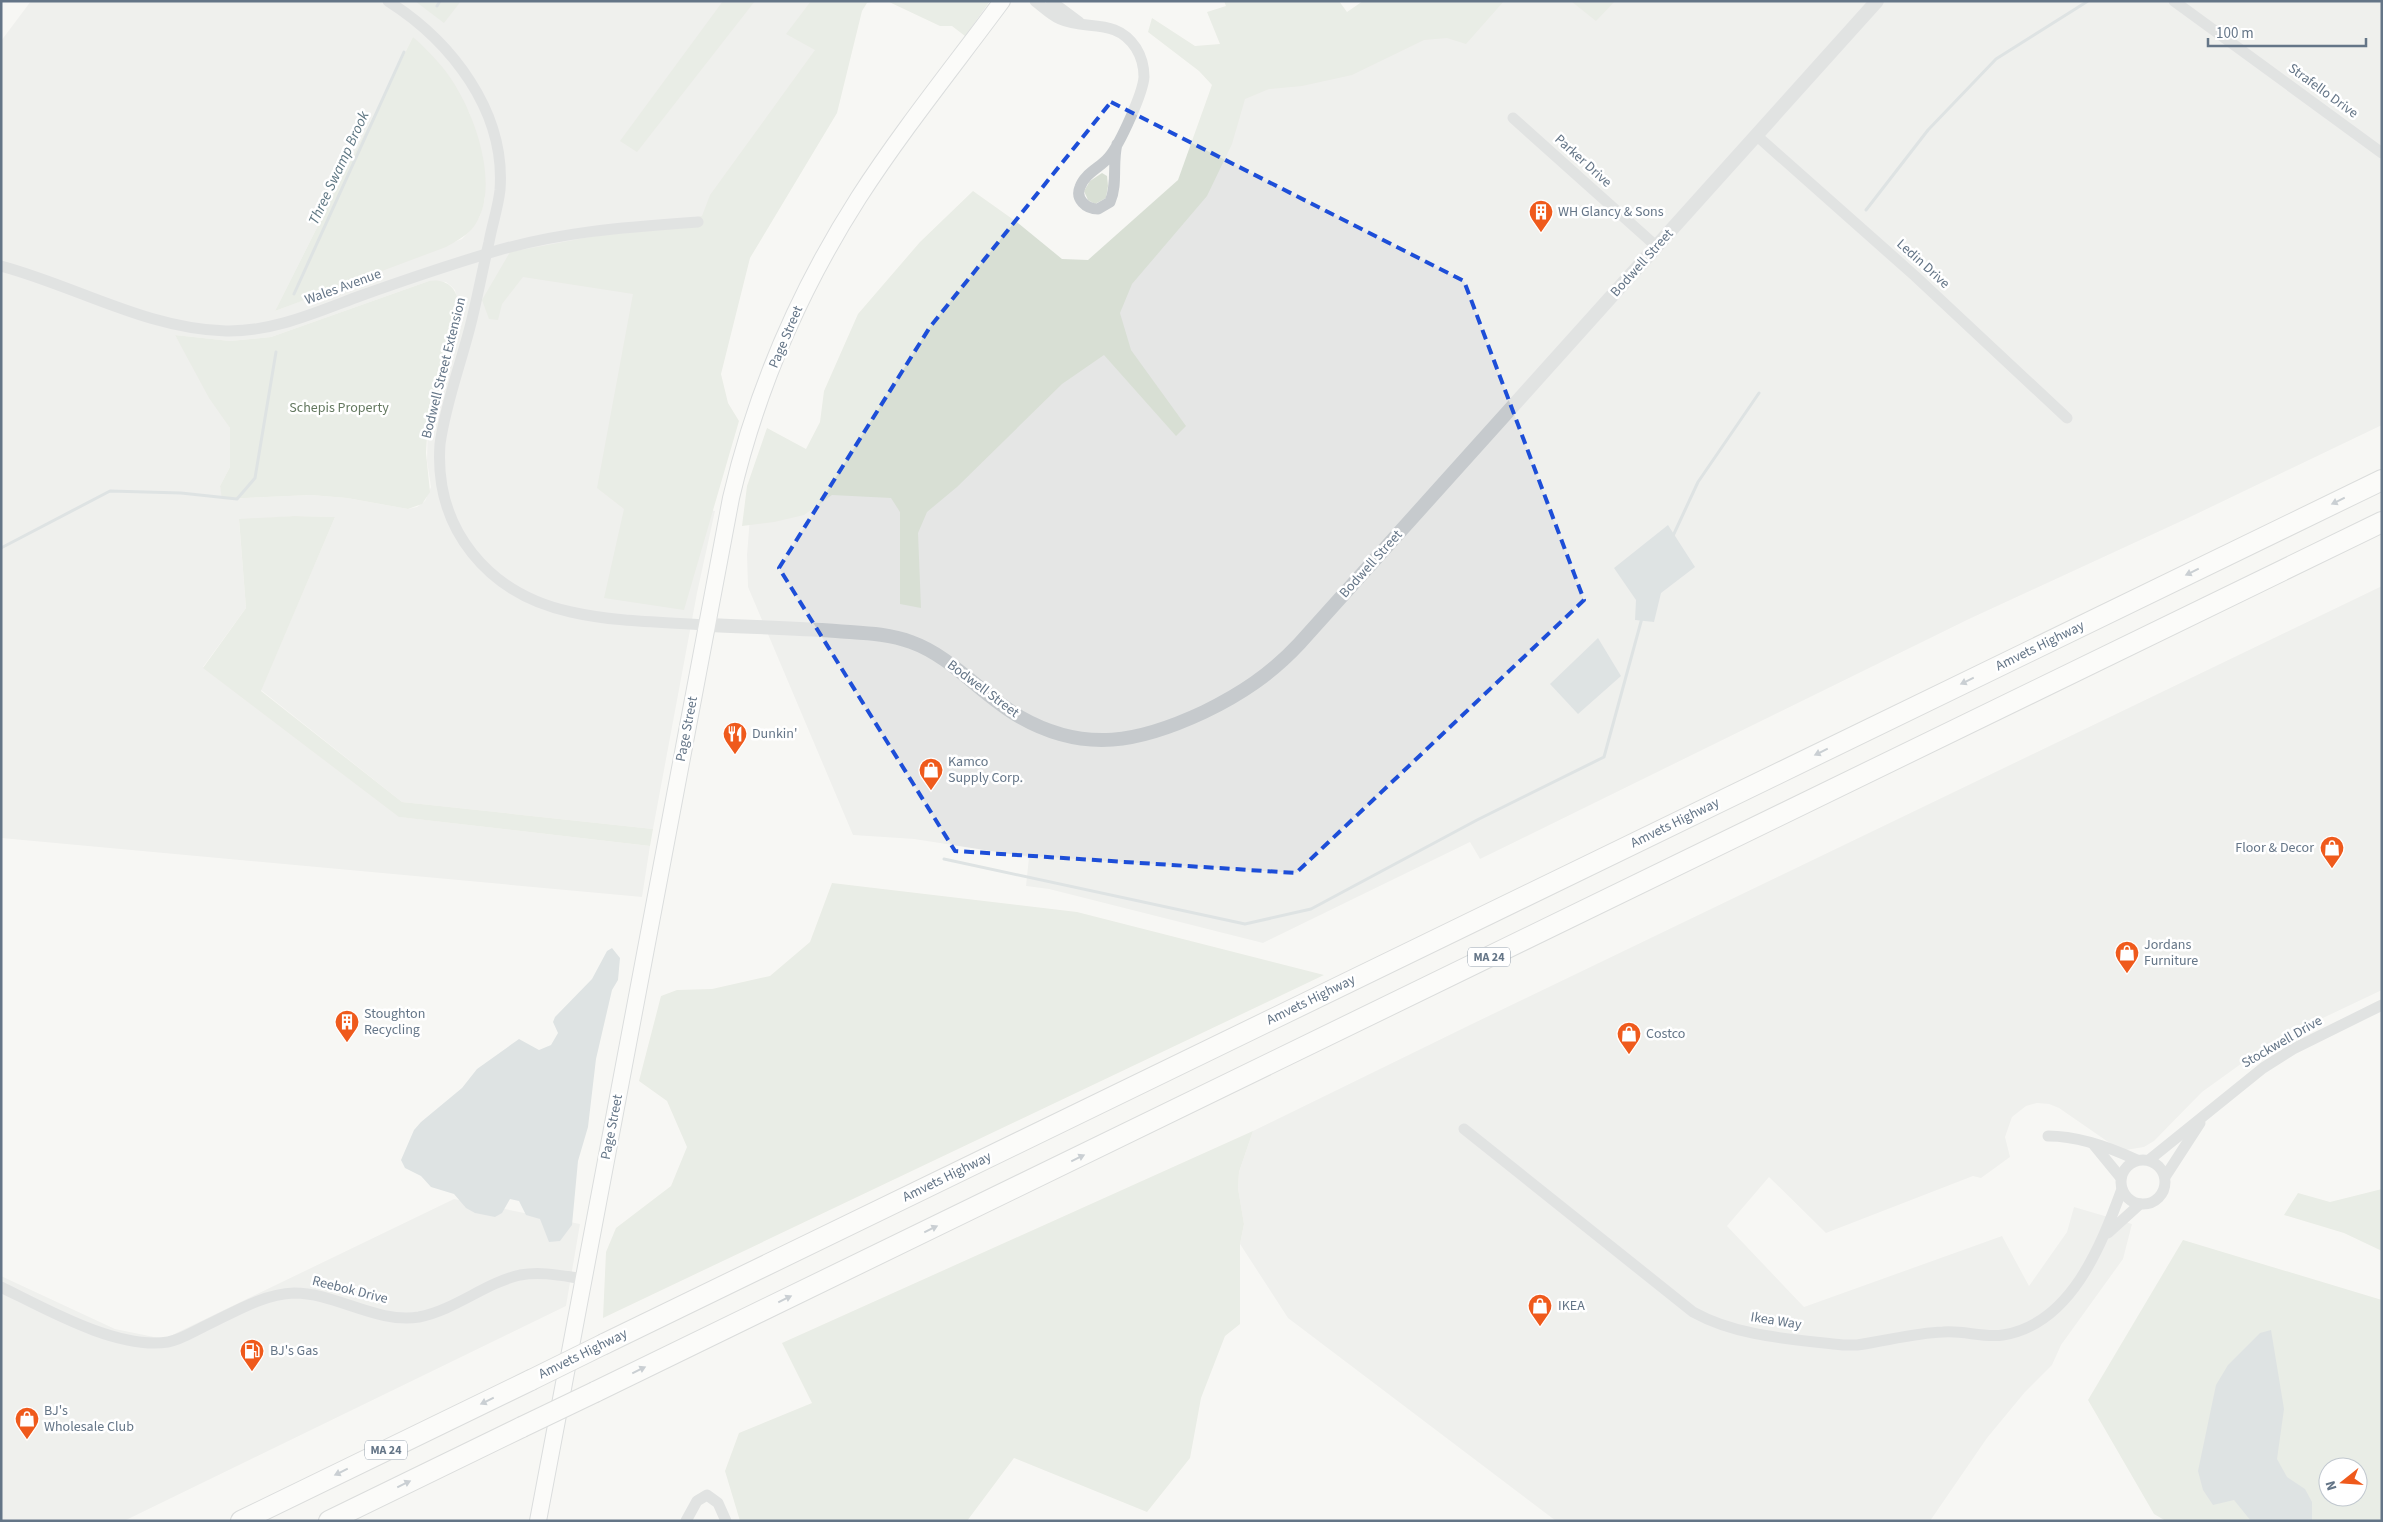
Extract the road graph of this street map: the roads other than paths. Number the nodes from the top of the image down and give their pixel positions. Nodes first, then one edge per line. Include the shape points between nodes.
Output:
1 (388, 1) edge
2 (1002, 1) edge
3 (1035, 1) edge
4 (1051, 1) edge
5 (1877, 1) edge
6 (2174, 1) edge
7 (1080, 23) junction
8 (1513, 118) dead end
9 (1756, 136) junction
10 (1117, 144) junction
11 (2382, 153) edge
12 (1094, 170) junction
13 (1114, 182) junction
14 (698, 222) dead end
15 (1656, 246) junction
16 (486, 254) junction
17 (1, 266) edge
18 (2067, 418) dead end
19 (2382, 480) edge
20 (2382, 522) edge
21 (707, 625) junction
22 (2382, 1005) edge
23 (2205, 1116) junction
24 (1464, 1129) dead end
25 (2048, 1136) dead end
26 (2094, 1145) junction
27 (2143, 1160) junction
28 (2165, 1178) junction
29 (2121, 1184) junction
30 (2140, 1204) junction
31 (2105, 1236) junction
32 (584, 1280) junction
33 (1, 1287) edge
34 (241, 1521) edge
35 (329, 1521) edge
36 (538, 1521) edge
37 (686, 1521) edge
38 (726, 1521) edge

1 - 16 street, Bodwell Street Extension via 425,27 448,50 470,81 490,123 497,148 500,191
2 - 21 main road, Page Street via 861,195 800,304 766,384 742,454
3 - 7 street via 1061,20
4 - 7 street
5 - 9 street, Bodwell Street
6 - 11 street, Strafello Drive
7 - 10 street via 1117,30 1130,40 1141,57 1144,71 1142,86
8 - 15 street, Parker Drive
9 - 15 street, Bodwell Street
9 - 18 street, Ledin Drive via 1855,222
10 - 12 street via 1109,157
10 - 13 street
12 - 13 street via 1106,168
12 - 13 street via 1079,190 1080,199 1087,207 1098,209 1107,205
14 - 16 street, Wales Avenue via 586,232 533,240
15 - 21 street, Bodwell Street via 1282,662 1249,688 1169,728 1122,739 1096,740 1064,735 1019,717 944,660 909,641 879,634
16 - 17 street, Wales Avenue via 282,324 233,331 162,321
16 - 21 street, Bodwell Street Extension via 440,444 438,463 442,495 453,525 482,564 514,589 542,602 587,615
19 -> 34 highway, Amvets Highway / MA 24, bridge
35 -> 20 highway, MA 24, bridge
21 - 32 main road, Page Street
22 - 23 street, Stockwell Drive via 2293,1049 2232,1091
23 - 27 street, Stockwell Drive
23 - 28 street, Stockwell Drive
24 - 31 street, Ikea Way via 1684,1306 1716,1324 1760,1334 1857,1345 1946,1331 1985,1335 2013,1333 2039,1322 2058,1308
25 - 26 street via 2069,1137
26 - 27 street
26 - 29 street
27 - 28 street via 2158,1165
27 - 29 street via 2126,1166
28 - 30 street via 2165,1187 2159,1197 2150,1203
29 - 30 street via 2131,1200
29 - 31 street, Ikea Way
30 - 31 street, Ikea Way
32 - 33 street, Reebok Drive via 548,1274 519,1276 434,1313 409,1318 310,1295 286,1294 261,1300 181,1338 161,1342 92,1330
32 - 36 main road, Page Street
37 - 38 street via 694,1505 707,1495 713,1497

